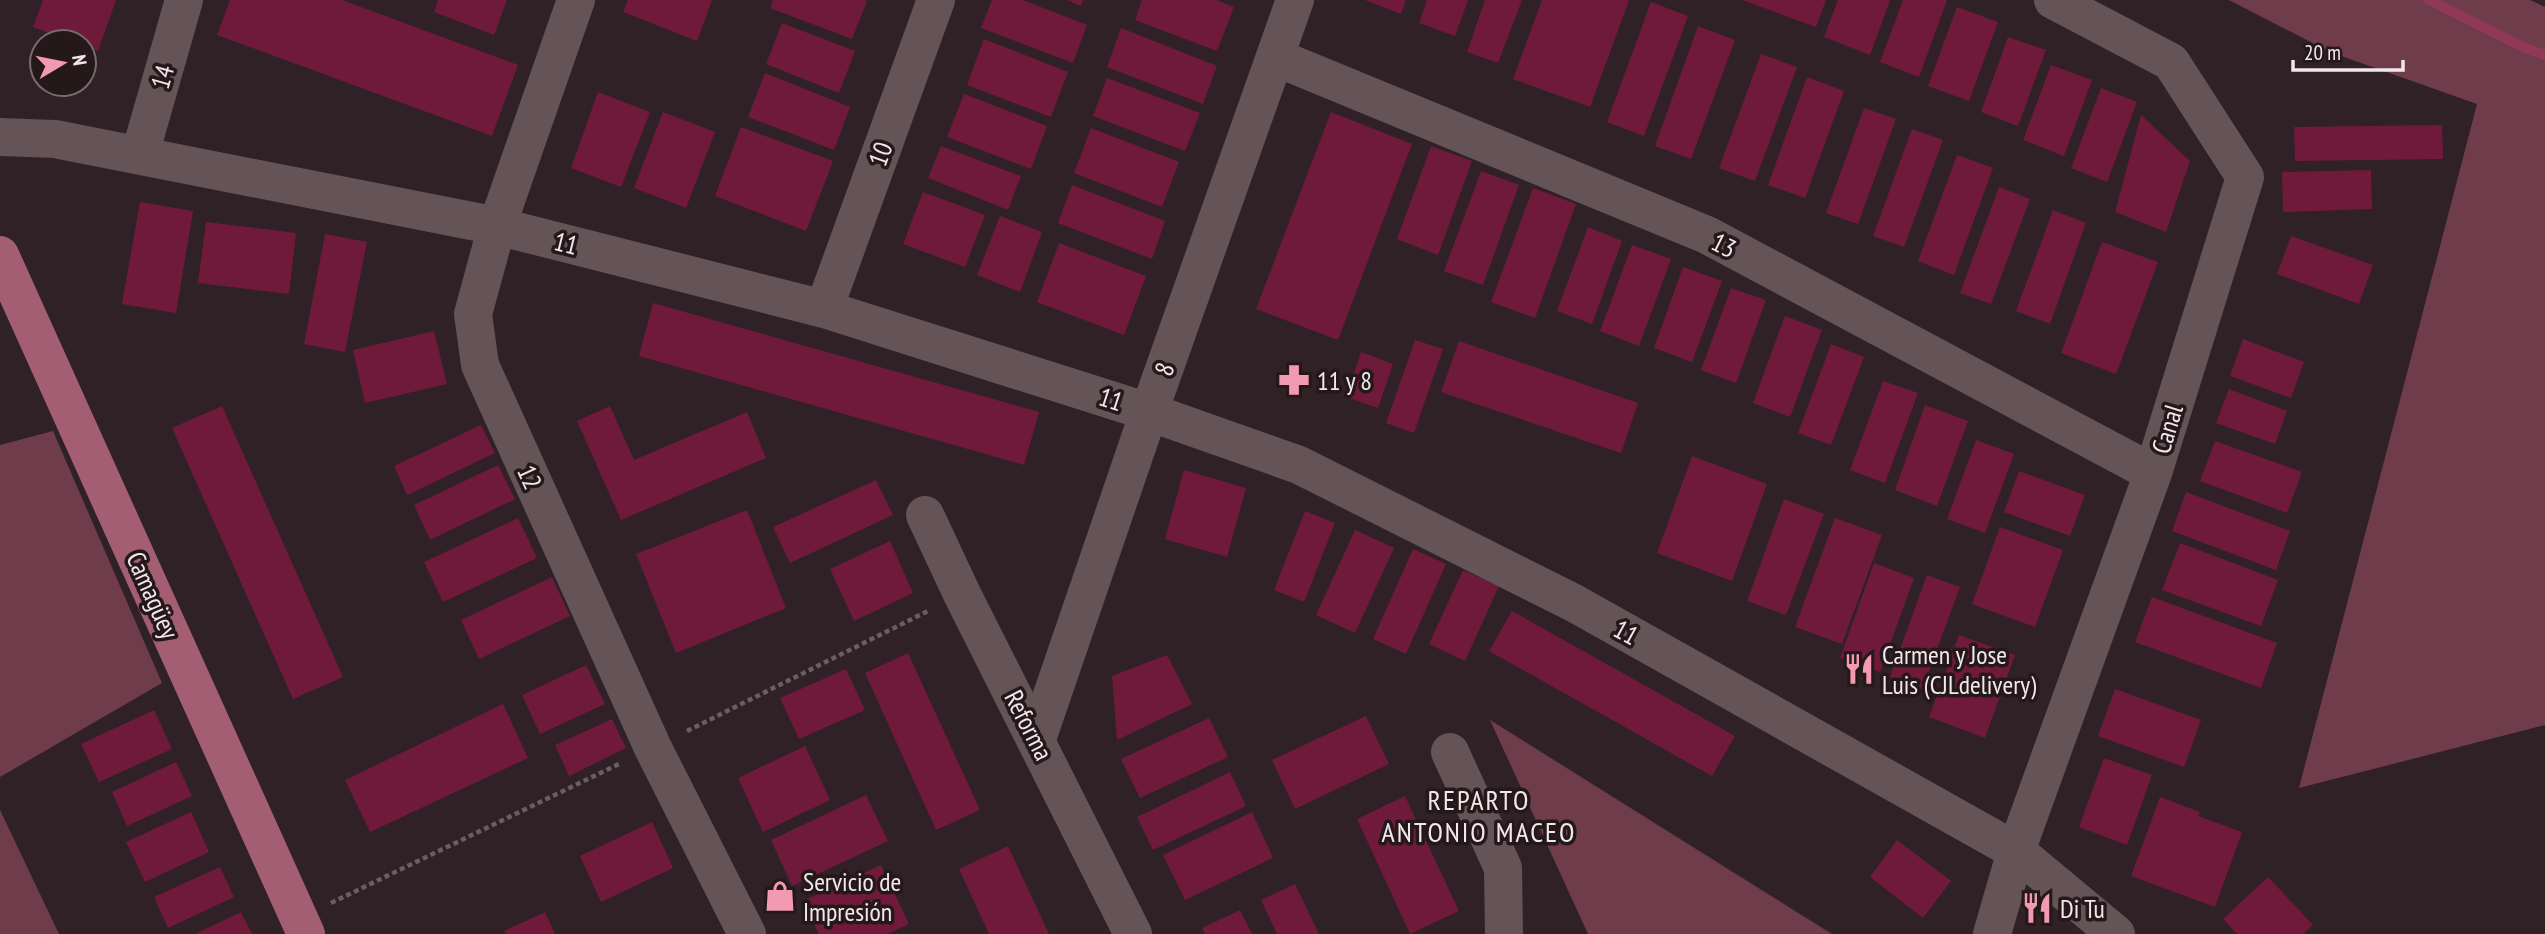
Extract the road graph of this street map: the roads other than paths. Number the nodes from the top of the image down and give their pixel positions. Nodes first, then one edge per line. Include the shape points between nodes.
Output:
1 (184, 0) edge
2 (576, 0) edge
3 (936, 0) edge
4 (1295, 0) edge
5 (2053, 0) edge
6 (1275, 57) junction
7 (0, 137) edge
8 (139, 154) junction
9 (497, 226) junction
10 (0, 255) edge
11 (824, 309) junction
12 (1149, 412) junction
13 (2153, 473) junction
14 (925, 515) dead end
15 (1037, 739) junction
16 (1450, 752) dead end
17 (2016, 852) junction
18 (306, 934) edge
19 (747, 934) edge
20 (1133, 934) edge
21 (1504, 934) edge
22 (1992, 934) edge
23 (2116, 934) edge

1 - 8 street, 14
2 - 9 street, 12
3 - 11 street, 10
4 - 6 street, 8
5 - 13 street, Canal via 2171,62 2245,177
6 - 12 street, 8
6 - 13 street, 13 via 1707,236
7 - 8 street, 11 via 55,139
8 - 9 street, 11
9 - 11 street, 11
9 - 19 street, 12 via 473,314 480,366 653,748
10 - 18 main road, Camagüey
11 - 12 street, 11
12 - 15 street, 8
12 - 17 street, 11 via 1298,465 1574,603
13 - 17 street, Canal
14 - 15 street, Reforma
15 - 20 street, Reforma
16 - 21 street via 1503,868
17 - 22 street, Canal
17 - 23 street, 11

